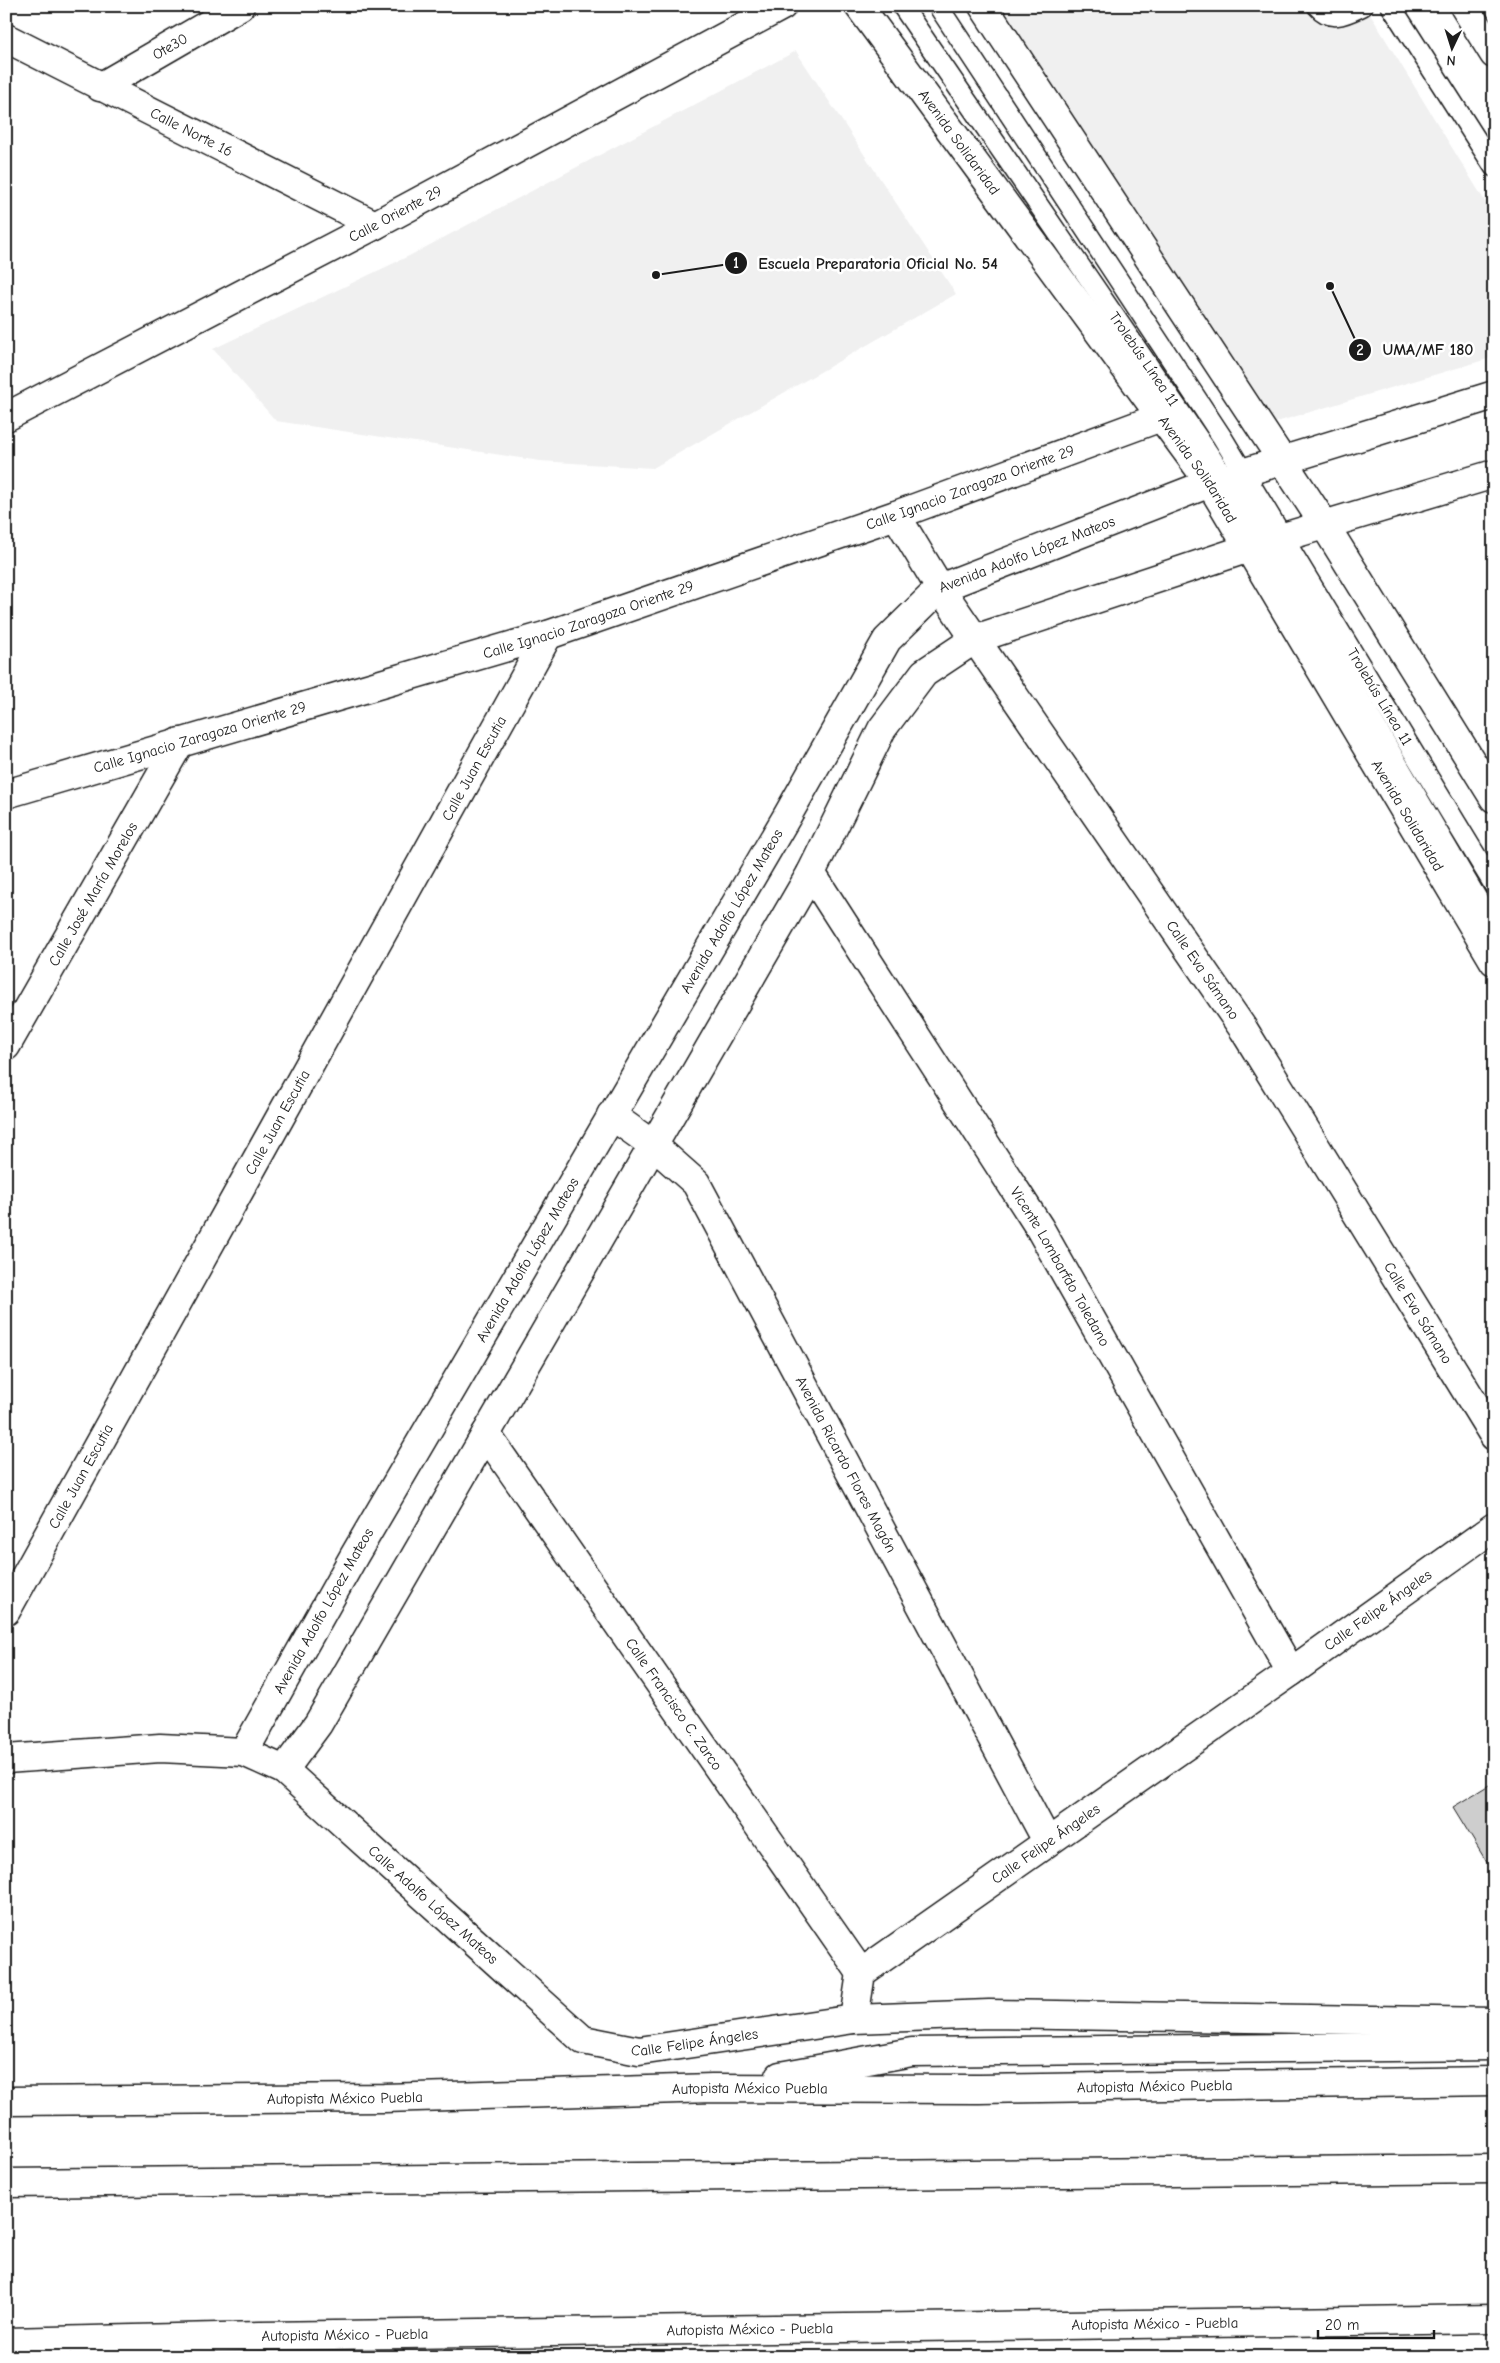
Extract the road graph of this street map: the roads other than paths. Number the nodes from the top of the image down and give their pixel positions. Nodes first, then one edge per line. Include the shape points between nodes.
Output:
1 (240, 6) edge
2 (782, 6) edge
3 (859, 6) edge
4 (902, 6) edge
5 (938, 6) edge
6 (983, 6) edge
7 (1317, 6) edge
8 (1363, 6) edge
9 (1391, 6) edge
10 (1464, 6) edge
11 (6, 38) edge
12 (1494, 54) edge
13 (100, 87) junction
14 (1494, 167) edge
15 (375, 225) junction
16 (1494, 395) edge
17 (6, 417) edge
18 (1161, 417) junction
19 (1282, 461) junction
20 (1494, 474) edge
21 (1226, 478) junction
22 (896, 514) junction
23 (1324, 524) junction
24 (1266, 542) junction
25 (940, 588) junction
26 (548, 636) junction
27 (975, 639) junction
28 (180, 742) junction
29 (6, 794) edge
30 (1494, 798) edge
31 (811, 873) junction
32 (1494, 885) edge
33 (1494, 927) edge
34 (1494, 961) edge
35 (6, 1046) edge
36 (611, 1115) junction
37 (653, 1145) junction
38 (486, 1434) junction
39 (1494, 1436) edge
40 (1492, 1534) edge
41 (6, 1611) edge
42 (1291, 1672) junction
43 (244, 1752) junction
44 (6, 1759) edge
45 (284, 1770) junction
46 (1047, 1841) junction
47 (860, 1973) junction
48 (854, 2019) junction
49 (1494, 2022) edge
50 (583, 2040) joint
51 (1494, 2046) edge
52 (1494, 2081) edge
53 (712, 2088) junction
54 (6, 2101) edge
55 (1494, 2169) edge
56 (6, 2183) edge
57 (1494, 2319) edge
58 (6, 2342) edge

1 - 13 main road, Ote30
2 - 15 main road, Calle Oriente 29
3 - 18 main road, Avenida Solidaridad
4 - 21 lane, Trolebús Línea 11
5 - 21 lane, Trolebús Línea 11 via 1222,437
6 - 19 main road
7 - 8 lane via 1324,14 1336,18
9 - 14 lane
10 - 12 main road
11 - 13 main road, Calle Norte 16
13 - 15 main road, Calle Norte 16
15 - 17 main road, Calle Oriente 29
16 - 19 main road, Avenida Adolfo López Mateos
18 - 21 main road, Avenida Solidaridad
18 - 22 main road, Calle Ignacio Zaragoza Oriente 29
19 - 21 main road, Avenida Adolfo López Mateos
19 - 23 main road
20 - 23 main road
21 - 24 main road, Avenida Solidaridad
21 - 24 lane, Trolebús Línea 11
21 - 25 main road, Avenida Adolfo López Mateos
22 - 25 main road, Calle Eva Sámano
22 - 26 main road, Calle Ignacio Zaragoza Oriente 29
23 - 24 main road
23 - 30 main road
24 - 27 main road
24 - 32 lane, Trolebús Línea 11
24 - 33 lane, Trolebús Línea 11
24 - 34 main road, Avenida Solidaridad
25 - 27 main road, Calle Eva Sámano
25 - 36 main road, Avenida Adolfo López Mateos via 887,640
26 - 28 main road, Calle Ignacio Zaragoza Oriente 29
26 - 41 main road, Calle Juan Escutia
27 - 31 main road via 924,673 882,729
27 - 39 main road, Calle Eva Sámano via 1244,1030
28 - 29 main road, Calle Ignacio Zaragoza Oriente 29
28 - 35 main road, Calle José María Morelos
31 - 37 main road
31 - 42 main road, Vicente Lombarfdo Toledano via 1040,1227
36 - 37 main road, Avenida Ricardo Flores Magón
36 - 43 main road, Avenida Adolfo López Mateos via 354,1556
37 - 38 main road
37 - 46 main road, Avenida Ricardo Flores Magón via 696,1183
38 - 45 main road via 318,1724
38 - 47 main road, Calle Francisco C. Zarco
40 - 42 main road, Calle Felipe Ángeles
42 - 46 main road, Calle Felipe Ángeles
43 - 44 main road via 160,1748
43 - 45 main road
45 - 50 main road, Calle Adolfo López Mateos
46 - 47 main road, Calle Felipe Ángeles
47 - 48 main road
48 - 49 main road, Calle Felipe Ángeles via 989,2014
48 - 50 main road, Calle Felipe Ángeles via 639,2051
51 - 53 main road via 912,2052
52 - 53 main road, Autopista México Puebla via 979,2090
53 - 54 main road, Autopista México Puebla via 384,2098
55 - 56 main road
57 - 58 main road, Autopista México - Puebla

